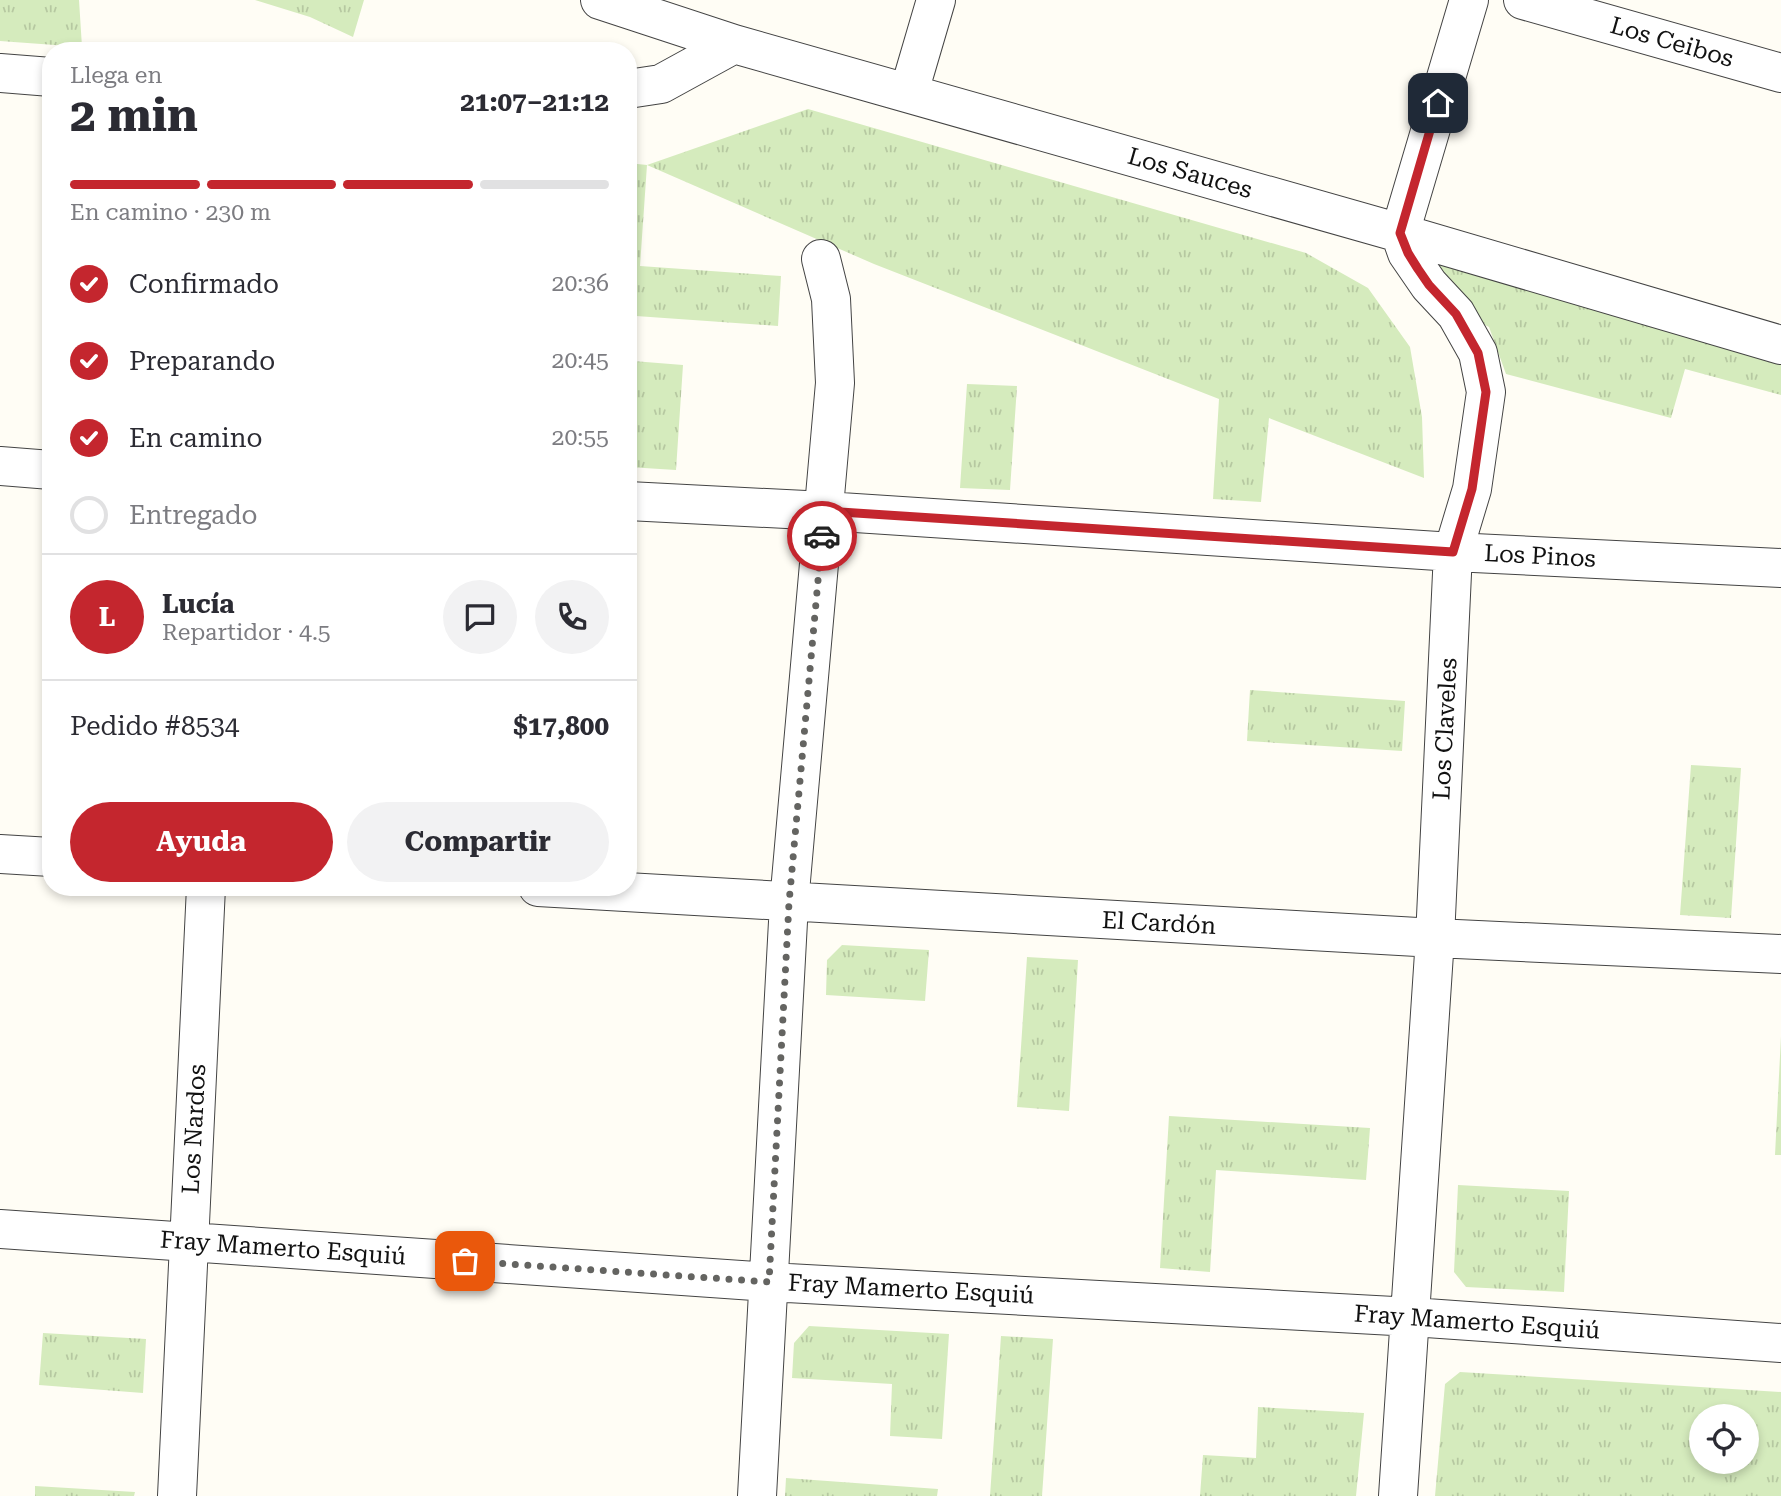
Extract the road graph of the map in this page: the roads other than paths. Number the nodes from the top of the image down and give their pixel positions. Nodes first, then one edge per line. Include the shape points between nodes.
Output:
1 (600, 0) edge
2 (936, 0) edge
3 (1469, 0) edge
4 (1523, 0) edge
5 (734, 44) junction
6 (0, 73) edge
7 (1781, 73) edge
8 (42, 76) edge
9 (637, 88) edge
10 (909, 92) junction
11 (1400, 233) junction
12 (821, 259) dead end
13 (1781, 345) edge
14 (0, 466) edge
15 (42, 469) edge
16 (637, 501) edge
17 (825, 511) junction
18 (1453, 552) junction
19 (1781, 568) edge
20 (0, 854) edge
21 (42, 856) edge
22 (637, 893) edge
23 (206, 896) edge
24 (789, 903) junction
25 (1435, 939) junction
26 (1781, 954) edge
27 (0, 1229) edge
28 (189, 1242) junction
29 (769, 1282) junction
30 (1412, 1317) junction
31 (1781, 1343) edge
32 (177, 1496) edge
33 (757, 1496) edge
34 (1398, 1496) edge

1 - 5 street, Los Sauces
2 - 10 street
3 - 11 street
4 - 7 street, Los Ceibos
5 - 9 street via 661,84
5 - 10 street, Los Sauces
6 - 8 street
10 - 11 street, Los Sauces
11 - 13 street, Los Sauces
11 - 18 street, Los Claveles via 1408,253 1456,314 1478,353 1486,392 1472,489
12 - 17 street via 831,299 835,383
14 - 15 street
16 - 17 street, Los Pinos
17 - 18 street, Los Pinos
17 - 24 street
18 - 19 street, Los Pinos
18 - 25 street, Los Claveles
20 - 21 street
22 - 24 street, El Cardón
23 - 28 street, Los Nardos
24 - 25 street, El Cardón
24 - 29 street
25 - 26 street, El Cardón
25 - 30 street, Los Claveles
27 - 28 street, Fray Mamerto Esquiú
28 - 29 street, Fray Mamerto Esquiú
28 - 32 street, Los Nardos
29 - 30 street, Fray Mamerto Esquiú
29 - 33 street
30 - 31 street, Fray Mamerto Esquiú
30 - 34 street, Los Claveles

